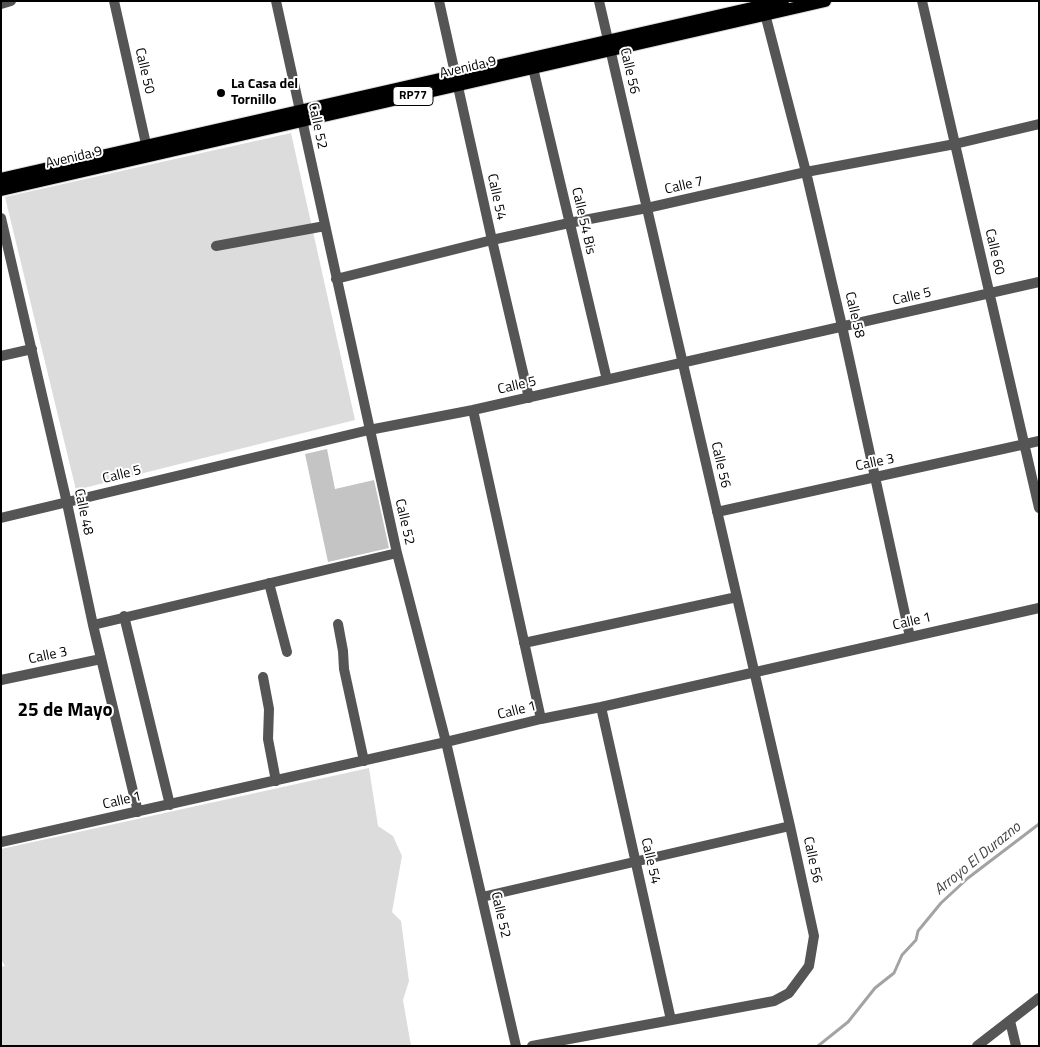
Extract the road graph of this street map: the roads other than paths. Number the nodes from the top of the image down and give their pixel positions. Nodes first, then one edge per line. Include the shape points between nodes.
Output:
1 (11, 1) edge
2 (114, 1) edge
3 (276, 1) edge
4 (439, 1) edge
5 (599, 1) edge
6 (782, 1) edge
7 (825, 1) edge
8 (922, 1) edge
9 (1, 4) edge
10 (764, 7) edge
11 (610, 46) junction
12 (533, 68) junction
13 (457, 81) junction
14 (301, 116) junction
15 (1039, 124) edge
16 (955, 144) junction
17 (148, 151) junction
18 (806, 172) junction
19 (1, 179) edge
20 (1, 190) edge
21 (647, 208) junction
22 (1, 218) edge
23 (569, 223) junction
24 (325, 226) junction
25 (492, 240) junction
26 (216, 246) dead end
27 (336, 280) junction
28 (1039, 282) edge
29 (989, 293) junction
30 (842, 326) junction
31 (32, 349) junction
32 (1, 356) edge
33 (682, 363) junction
34 (607, 380) junction
35 (529, 398) junction
36 (473, 410) junction
37 (369, 430) junction
38 (1039, 441) edge
39 (1024, 444) junction
40 (875, 477) junction
41 (67, 503) junction
42 (1039, 508) edge
43 (717, 512) junction
44 (1, 518) edge
45 (397, 553) junction
46 (269, 584) junction
47 (737, 597) junction
48 (1039, 608) edge
49 (124, 616) junction
50 (338, 624) dead end
51 (93, 625) junction
52 (910, 637) junction
53 (524, 643) junction
54 (287, 652) dead end
55 (101, 659) junction
56 (754, 672) junction
57 (263, 678) dead end
58 (1, 680) edge
59 (601, 707) junction
60 (541, 719) junction
61 (446, 742) junction
62 (364, 761) junction
63 (276, 781) junction
64 (170, 805) junction
65 (138, 812) junction
66 (790, 826) junction
67 (1, 842) edge
68 (636, 862) junction
69 (482, 897) junction
70 (1039, 998) edge
71 (671, 1020) junction
72 (1010, 1022) junction
73 (516, 1046) edge
74 (532, 1046) edge
75 (977, 1046) edge
76 (1016, 1046) edge

1 - 9 street
2 - 17 street, Calle 50
3 - 14 street, Calle 52
4 - 13 street, Calle 54
5 - 11 street, Calle 56
6 - 10 main road, Avenida 9 / RP77
7 - 10 main road, Avenida 9 / RP77
8 - 16 street, Calle 60
10 - 11 main road, Avenida 9 / RP77
10 - 18 street, Calle 58
11 - 12 main road, Avenida 9 / RP77
11 - 13 main road, Avenida 9 / RP77
11 - 21 street, Calle 56
12 - 13 main road, Avenida 9 / RP77
12 - 23 street, Calle 54 Bis
13 - 14 main road, Avenida 9 / RP77
13 - 25 street, Calle 54
14 - 17 main road, Avenida 9 / RP77
14 - 24 street, Calle 52
15 - 16 street, Calle 7
16 - 18 street, Calle 7
16 - 29 street, Calle 60
17 - 19 main road, Avenida 9 / RP77
17 - 20 main road, Avenida 9 / RP77
18 - 21 street, Calle 7
18 - 30 street, Calle 58
21 - 23 street, Calle 7
21 - 33 street, Calle 56
22 - 31 street, Calle 48
23 - 25 street, Calle 7
23 - 34 street, Calle 54 Bis
24 - 26 street
24 - 27 street, Calle 52
25 - 27 street, Calle 7
25 - 35 street, Calle 54
27 - 37 street, Calle 52
28 - 29 street, Calle 5
29 - 30 street, Calle 5
29 - 39 street, Calle 60
30 - 33 street, Calle 5
30 - 40 street, Calle 58
31 - 32 street
31 - 41 street, Calle 48
33 - 34 street, Calle 5
33 - 43 street, Calle 56
34 - 35 street, Calle 5
35 - 36 street, Calle 5
36 - 37 street, Calle 5
36 - 53 street
37 - 41 street, Calle 5
37 - 45 street, Calle 52
38 - 39 street, Calle 3
39 - 40 street, Calle 3
39 - 42 street, Calle 60
40 - 43 street, Calle 3
40 - 52 street, Calle 58
41 - 44 street, Calle 5
41 - 51 street, Calle 48
43 - 47 street, Calle 56
45 - 46 street
45 - 61 street, Calle 52
46 - 49 street
46 - 54 street
47 - 53 street
47 - 56 street, Calle 56
48 - 52 street, Calle 1
49 - 51 street
49 - 64 street
50 - 62 street
51 - 55 street, Calle 48
52 - 56 street, Calle 1
53 - 60 street
55 - 58 street, Calle 3
55 - 65 street, Calle 48
56 - 59 street, Calle 1
56 - 66 street, Calle 56
57 - 63 street via 269,709 268,739
59 - 60 street, Calle 1
59 - 68 street, Calle 54
60 - 61 street, Calle 1
61 - 62 street, Calle 1
61 - 69 street, Calle 52
62 - 63 street, Calle 1
63 - 64 street, Calle 1
64 - 65 street, Calle 1
65 - 67 street, Calle 1
66 - 68 street
66 - 71 street, Calle 56 via 814,936 809,966 789,993 774,1001
68 - 69 street
68 - 71 street, Calle 54
69 - 73 street, Calle 52
70 - 72 street
71 - 74 street
72 - 75 street
72 - 76 street

